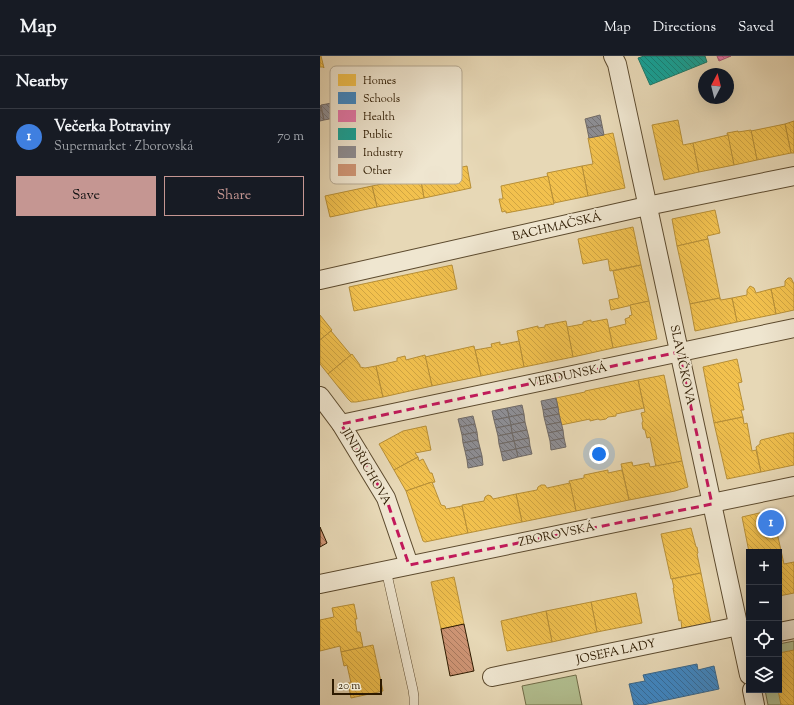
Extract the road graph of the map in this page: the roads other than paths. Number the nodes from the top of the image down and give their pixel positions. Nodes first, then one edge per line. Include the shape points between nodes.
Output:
1 (613, 56) edge
2 (794, 176) edge
3 (647, 206) junction
4 (320, 280) edge
5 (794, 328) edge
6 (679, 352) junction
7 (320, 396) edge
8 (341, 424) junction
9 (794, 486) edge
10 (712, 504) junction
11 (409, 565) junction
12 (386, 570) junction
13 (320, 584) edge
14 (794, 629) edge
15 (782, 631) edge
16 (743, 635) edge
17 (746, 657) edge
18 (492, 677) dead end
19 (753, 693) edge
20 (414, 705) edge
21 (755, 705) edge

1 - 3 street, SLAVÍČKOVA via 617,64
2 - 3 street, BACHMAČSKÁ
3 - 4 street, BACHMAČSKÁ
3 - 6 street, SLAVÍČKOVA
5 - 6 street, VERDUNSKÁ
6 - 8 street, VERDUNSKÁ
6 - 10 street, SLAVÍČKOVA
7 - 8 street, JINDŘICHOVA
8 - 11 street, JINDŘICHOVA via 386,498
9 - 10 street, ZBOROVSKÁ
10 - 11 street, ZBOROVSKÁ
10 - 16 street, SLAVÍČKOVA
11 - 12 street, ZBOROVSKÁ
12 - 13 street, ZBOROVSKÁ
12 - 20 lane
14 - 15 street
16 - 17 street, SLAVÍČKOVA
16 - 18 street, JOSEFA LADY
19 - 21 street

